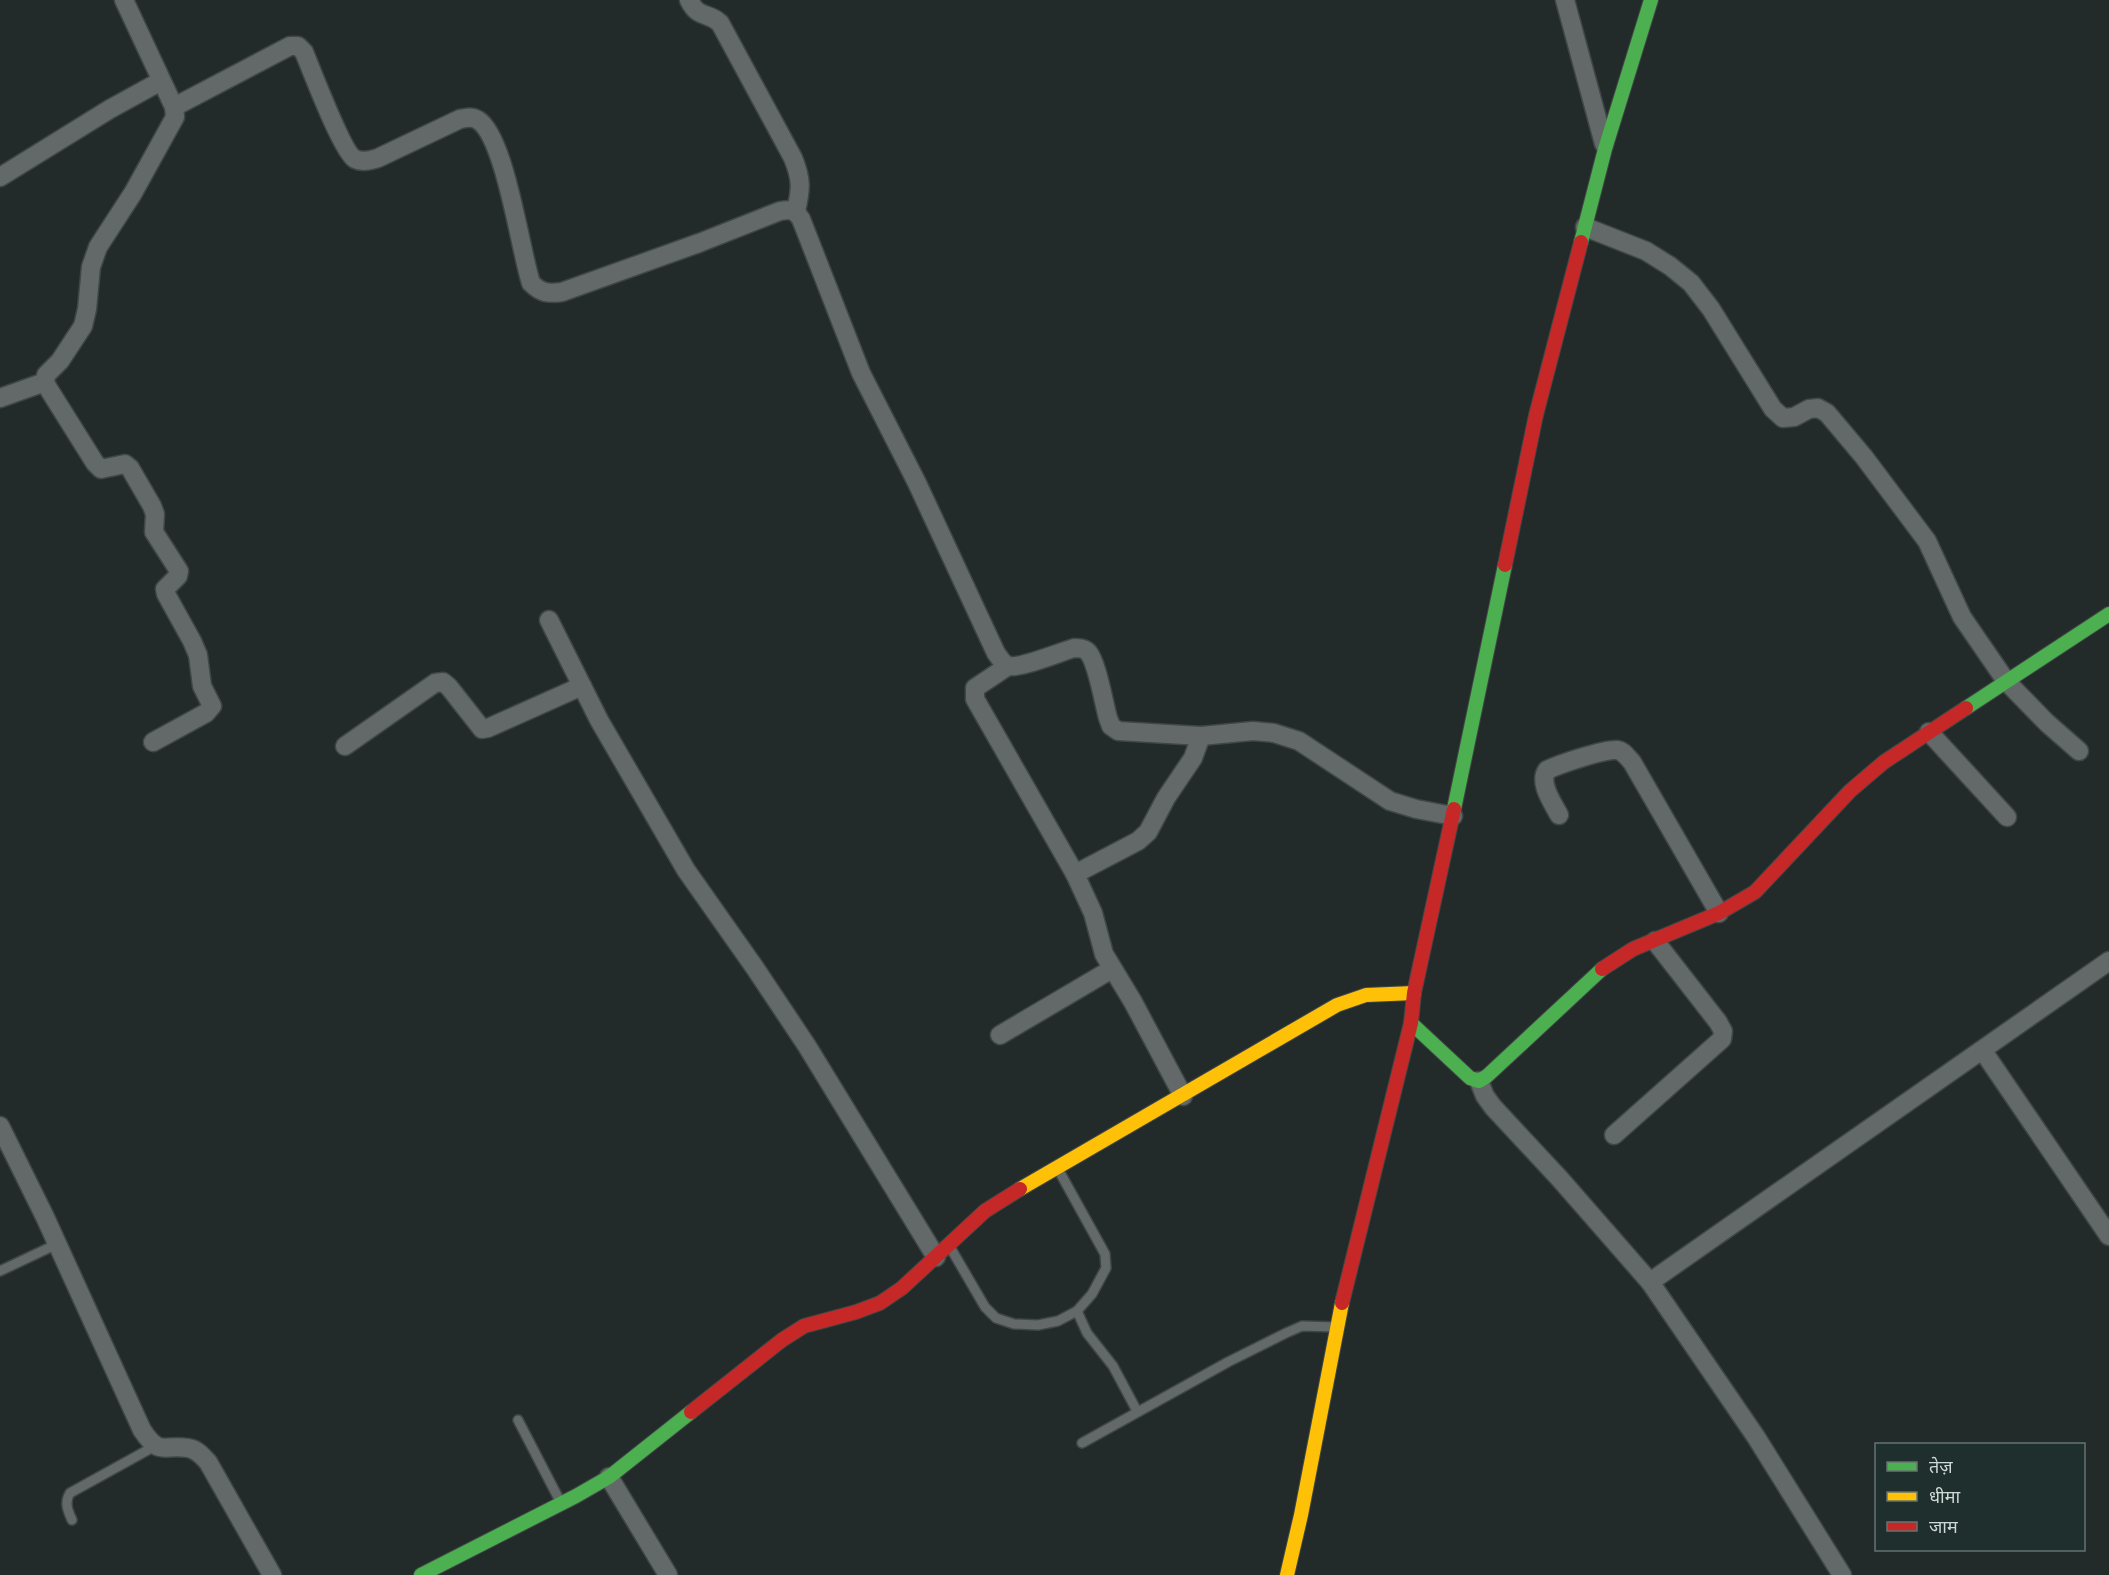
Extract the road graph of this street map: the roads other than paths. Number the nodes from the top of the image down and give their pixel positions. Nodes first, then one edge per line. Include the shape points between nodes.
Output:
1 (124, 0) edge
2 (689, 0) edge
3 (1565, 0) edge
4 (1651, 0) edge
5 (161, 81) junction
6 (174, 107) junction
7 (1605, 149) junction
8 (0, 177) edge
9 (795, 211) junction
10 (1585, 227) junction
11 (45, 382) junction
12 (0, 398) edge
13 (2109, 614) edge
14 (549, 620) dead end
15 (1008, 666) junction
16 (2006, 681) junction
17 (582, 686) junction
18 (1929, 732) junction
19 (1201, 736) junction
20 (153, 742) dead end
21 (345, 746) dead end
22 (2079, 751) dead end
23 (1559, 815) dead end
24 (1453, 816) junction
25 (2007, 817) dead end
26 (1075, 874) junction
27 (1719, 913) junction
28 (1655, 941) junction
29 (2109, 962) edge
30 (1112, 969) junction
31 (1414, 993) junction
32 (1411, 1023) junction
33 (1000, 1035) dead end
34 (1983, 1051) junction
35 (1479, 1081) junction
36 (1183, 1096) junction
37 (0, 1126) edge
38 (1614, 1135) dead end
39 (1058, 1169) junction
40 (2109, 1236) edge
41 (57, 1244) junction
42 (943, 1251) junction
43 (0, 1271) edge
44 (1650, 1281) junction
45 (1077, 1311) junction
46 (1337, 1327) junction
47 (1137, 1412) junction
48 (518, 1420) dead end
49 (1082, 1443) dead end
50 (155, 1446) junction
51 (609, 1477) junction
52 (561, 1503) junction
53 (72, 1520) dead end
54 (272, 1575) edge
55 (421, 1575) edge
56 (668, 1575) edge
57 (1287, 1575) edge
58 (1842, 1575) edge

1 - 5 street
2 - 9 street via 700,14 720,23 793,158 800,176
3 - 7 street
4 - 7 street
5 - 6 street
5 - 8 street
6 - 9 street via 290,46 298,46 348,152 355,159 365,162 378,158 460,119 470,117 479,121 495,145 531,283 548,294 780,211
6 - 11 street via 170,127 98,247 91,267 83,326 46,375
7 - 10 street
9 - 15 street via 861,373 996,653
10 - 16 street via 1646,251 1691,283 1773,409 1783,418 1809,409 1827,412 1927,541 1962,617
10 - 24 street via 1536,415
11 - 12 street
11 - 20 street via 101,470 125,464 130,468 154,514 154,532 179,571 165,589 166,594 198,655 200,680 212,706
13 - 16 street
14 - 17 street
15 - 19 street via 1083,648 1093,661 1108,718 1118,731
15 - 26 street via 975,688 975,699
16 - 18 street
16 - 22 street
17 - 21 street via 482,729 449,687 443,682 435,683
17 - 42 street via 686,870
18 - 25 street
18 - 27 street via 1850,791 1755,892
19 - 24 street via 1274,733 1299,741 1390,801
19 - 26 street via 1193,758 1148,832
23 - 27 street via 1544,783 1547,770 1605,751 1623,753 1632,762
24 - 31 street
26 - 30 street
27 - 28 street
28 - 35 street via 1607,965
28 - 38 street via 1718,1022 1722,1039
29 - 34 street
30 - 33 street
30 - 36 street
31 - 32 street
31 - 36 street via 1366,995 1337,1005
32 - 35 street via 1470,1078
32 - 46 street
34 - 40 street
34 - 44 street
35 - 44 street via 1493,1107
36 - 39 street
37 - 41 street
39 - 42 street via 985,1211
39 - 45 lane via 1105,1254 1106,1269
41 - 43 lane
41 - 50 street via 142,1430
42 - 45 lane via 996,1318 1038,1325
42 - 51 street via 880,1303 804,1326 782,1340
44 - 58 street via 1756,1437
45 - 47 lane
46 - 47 lane via 1302,1326 1286,1332
46 - 57 street
47 - 49 lane
48 - 52 lane
50 - 53 lane via 70,1494 66,1505
50 - 54 street via 199,1452
51 - 52 street
51 - 56 street
52 - 55 street

